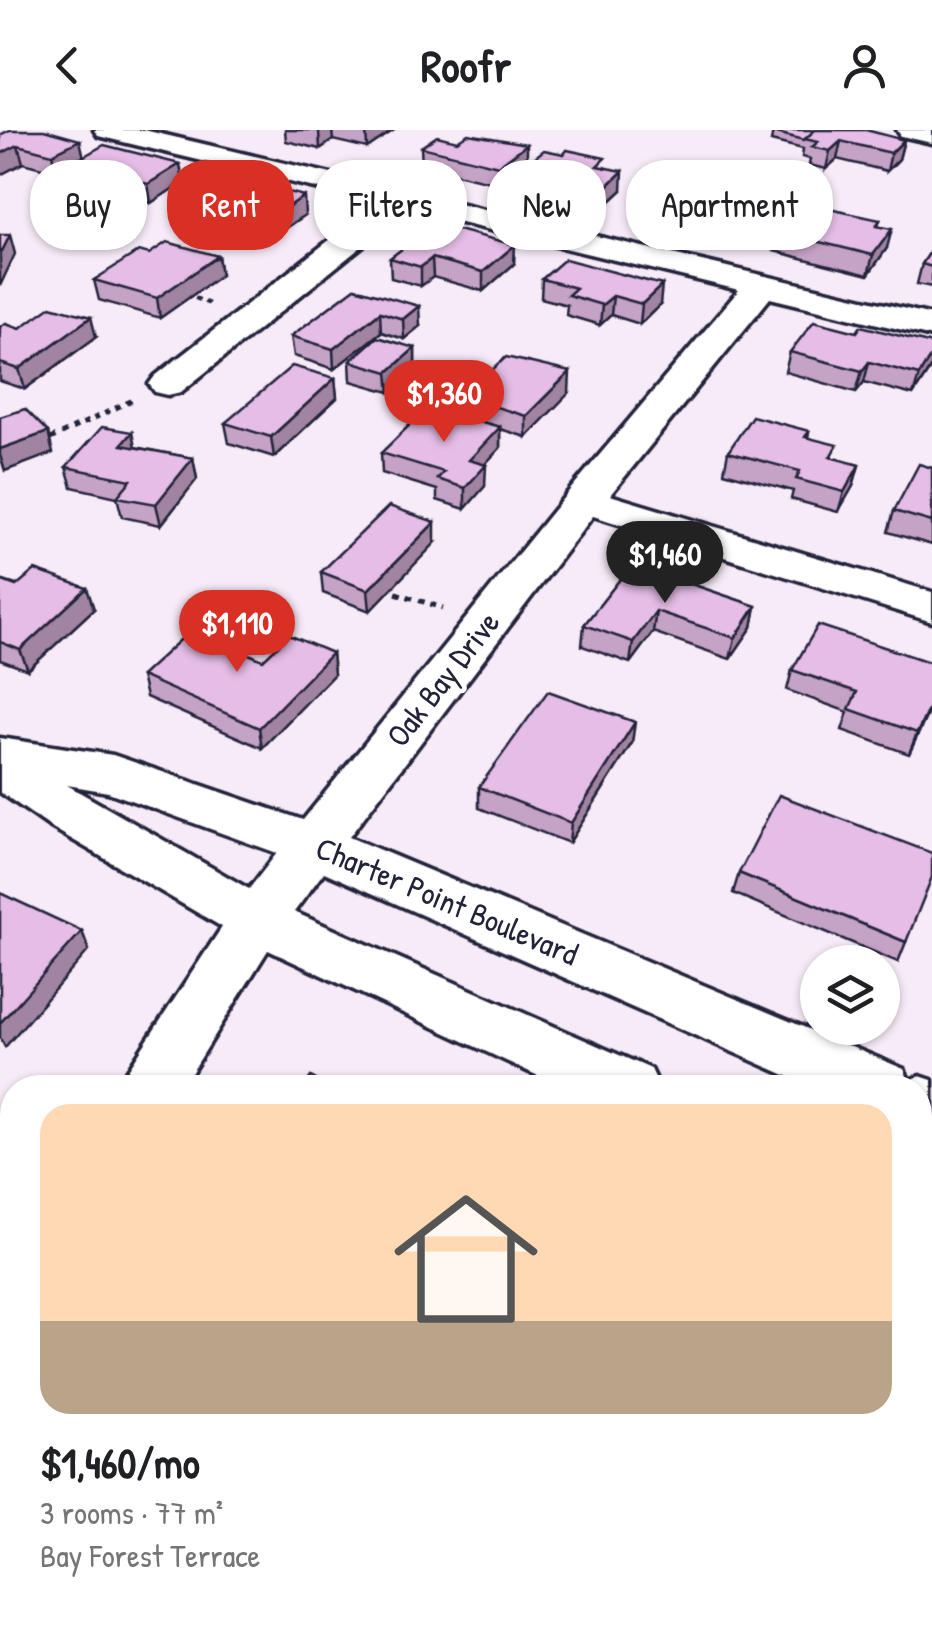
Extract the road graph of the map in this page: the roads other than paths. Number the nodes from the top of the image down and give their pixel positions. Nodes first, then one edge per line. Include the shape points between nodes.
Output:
1 (108, 130) edge
2 (912, 130) edge
3 (932, 134) edge
4 (314, 179) edge
5 (467, 216) edge
6 (338, 250) edge
7 (761, 286) junction
8 (932, 326) edge
9 (168, 384) road end
10 (584, 500) junction
11 (932, 608) edge
12 (0, 756) edge
13 (0, 766) edge
14 (316, 844) junction
15 (257, 920) junction
16 (155, 1075) edge
17 (600, 1075) edge
18 (852, 1075) edge

1 - 4 street
2 - 3 street
5 - 7 street
6 - 9 street
7 - 8 street
7 - 10 street, Oak Bay Drive
10 - 11 street
10 - 14 street, Oak Bay Drive
12 - 14 street, Charter Point Boulevard via 113,774
13 - 15 street
14 - 15 street, Oak Bay Drive
14 - 18 street, Charter Point Boulevard
15 - 16 street, Oak Bay Drive
15 - 17 street

